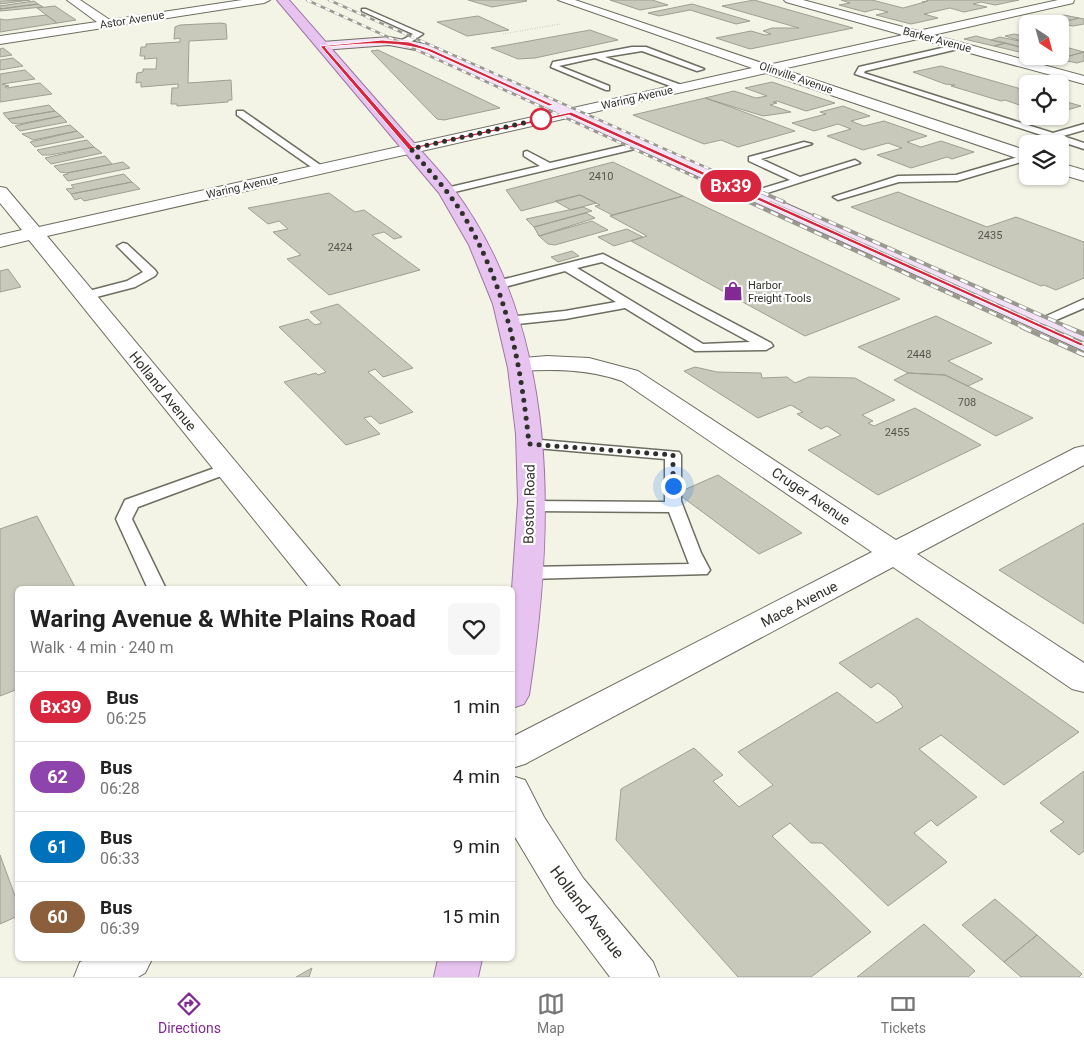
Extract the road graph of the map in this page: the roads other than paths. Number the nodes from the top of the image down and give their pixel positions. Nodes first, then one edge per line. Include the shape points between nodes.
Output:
1 (73, 0) edge
2 (264, 0) edge
3 (283, 0) edge
4 (564, 0) edge
5 (790, 0) edge
6 (1066, 1) edge
7 (1084, 5) edge
8 (364, 10) dead end
9 (108, 24) junction
10 (918, 35) junction
11 (0, 40) edge
12 (404, 42) junction
13 (322, 46) junction
14 (959, 46) junction
15 (596, 56) junction
16 (700, 69) dead end
17 (767, 69) junction
18 (1084, 80) edge
19 (606, 88) dead end
20 (681, 88) junction
21 (240, 113) dead end
22 (569, 113) junction
23 (1084, 127) edge
24 (1051, 135) edge
25 (1057, 135) edge
26 (1069, 141) edge
27 (807, 144) dead end
28 (640, 145) junction
29 (1084, 146) edge
30 (411, 149) junction
31 (527, 154) dead end
32 (1019, 154) edge
33 (1019, 160) edge
34 (855, 163) dead end
35 (549, 167) junction
36 (321, 169) junction
37 (1069, 171) edge
38 (1084, 176) edge
39 (799, 180) junction
40 (446, 191) junction
41 (0, 192) edge
42 (751, 195) junction
43 (838, 197) dead end
44 (33, 234) junction
45 (0, 241) edge
46 (123, 246) dead end
47 (568, 268) junction
48 (497, 285) junction
49 (85, 296) junction
50 (1084, 303) edge
51 (627, 304) junction
52 (508, 321) junction
53 (1037, 323) junction
54 (1084, 344) edge
55 (519, 364) junction
56 (529, 444) junction
57 (1084, 454) edge
58 (226, 468) junction
59 (531, 506) junction
60 (674, 508) junction
61 (896, 554) junction
62 (528, 573) junction
63 (156, 586) edge
64 (324, 586) edge
65 (515, 680) edge
66 (1084, 680) edge
67 (515, 752) edge
68 (515, 797) edge
69 (126, 961) edge
70 (460, 961) edge
71 (96, 977) edge
72 (456, 977) edge
73 (637, 977) edge

1 - 9 street
2 - 9 street, Astor Avenue
3 - 13 main road, Boston Road
4 - 17 street, Olinville Avenue
5 - 10 street, Barker Avenue
6 - 7 street
6 - 10 street, Waring Avenue
8 - 12 lane via 419,34
9 - 11 street, Astor Avenue
10 - 14 street, Barker Avenue
10 - 17 street, Waring Avenue
12 - 13 main road
12 - 22 main road via 430,50
13 - 30 main road, Boston Road
14 - 18 street, Barker Avenue
14 - 24 lane via 862,69 859,74
15 - 16 lane via 643,49
15 - 19 lane via 556,64 555,67
15 - 20 lane
17 - 20 street, Waring Avenue
17 - 32 street, Olinville Avenue
20 - 22 street, Waring Avenue
21 - 36 lane
22 - 28 main road
22 - 30 street, Waring Avenue
23 - 25 lane
26 - 29 lane
27 - 39 lane via 752,159
28 - 35 lane
28 - 42 main road
30 - 36 street, Waring Avenue
30 - 40 main road, Boston Road
31 - 35 lane
33 - 43 lane via 957,178 898,179
34 - 39 lane
35 - 40 lane
36 - 44 street, Waring Avenue
37 - 38 street
39 - 42 lane
40 - 48 main road, Boston Road via 469,224
41 - 44 street, Holland Avenue
42 - 53 main road
44 - 45 street, Waring Avenue
44 - 49 street, Holland Avenue
46 - 49 lane via 151,273 132,284
47 - 48 lane
47 - 51 lane
47 - 51 lane via 603,258 766,346 700,348
48 - 52 main road, Boston Road
49 - 58 street, Holland Avenue
50 - 53 lane
51 - 52 lane
52 - 55 main road, Boston Road
53 - 54 main road
55 - 56 main road, Boston Road
55 - 61 street, Cruger Avenue via 584,364 630,376
56 - 59 main road, Boston Road
56 - 60 lane via 673,455
57 - 61 street, Mace Avenue
58 - 63 lane via 131,504 124,519
58 - 64 street, Holland Avenue
59 - 60 lane
59 - 62 main road, Boston Road
60 - 62 lane via 701,570
61 - 66 street, Cruger Avenue
61 - 67 street, Mace Avenue
62 - 65 main road, Boston Road via 524,638
68 - 73 street, Holland Avenue via 569,891
69 - 71 street
70 - 72 main road

